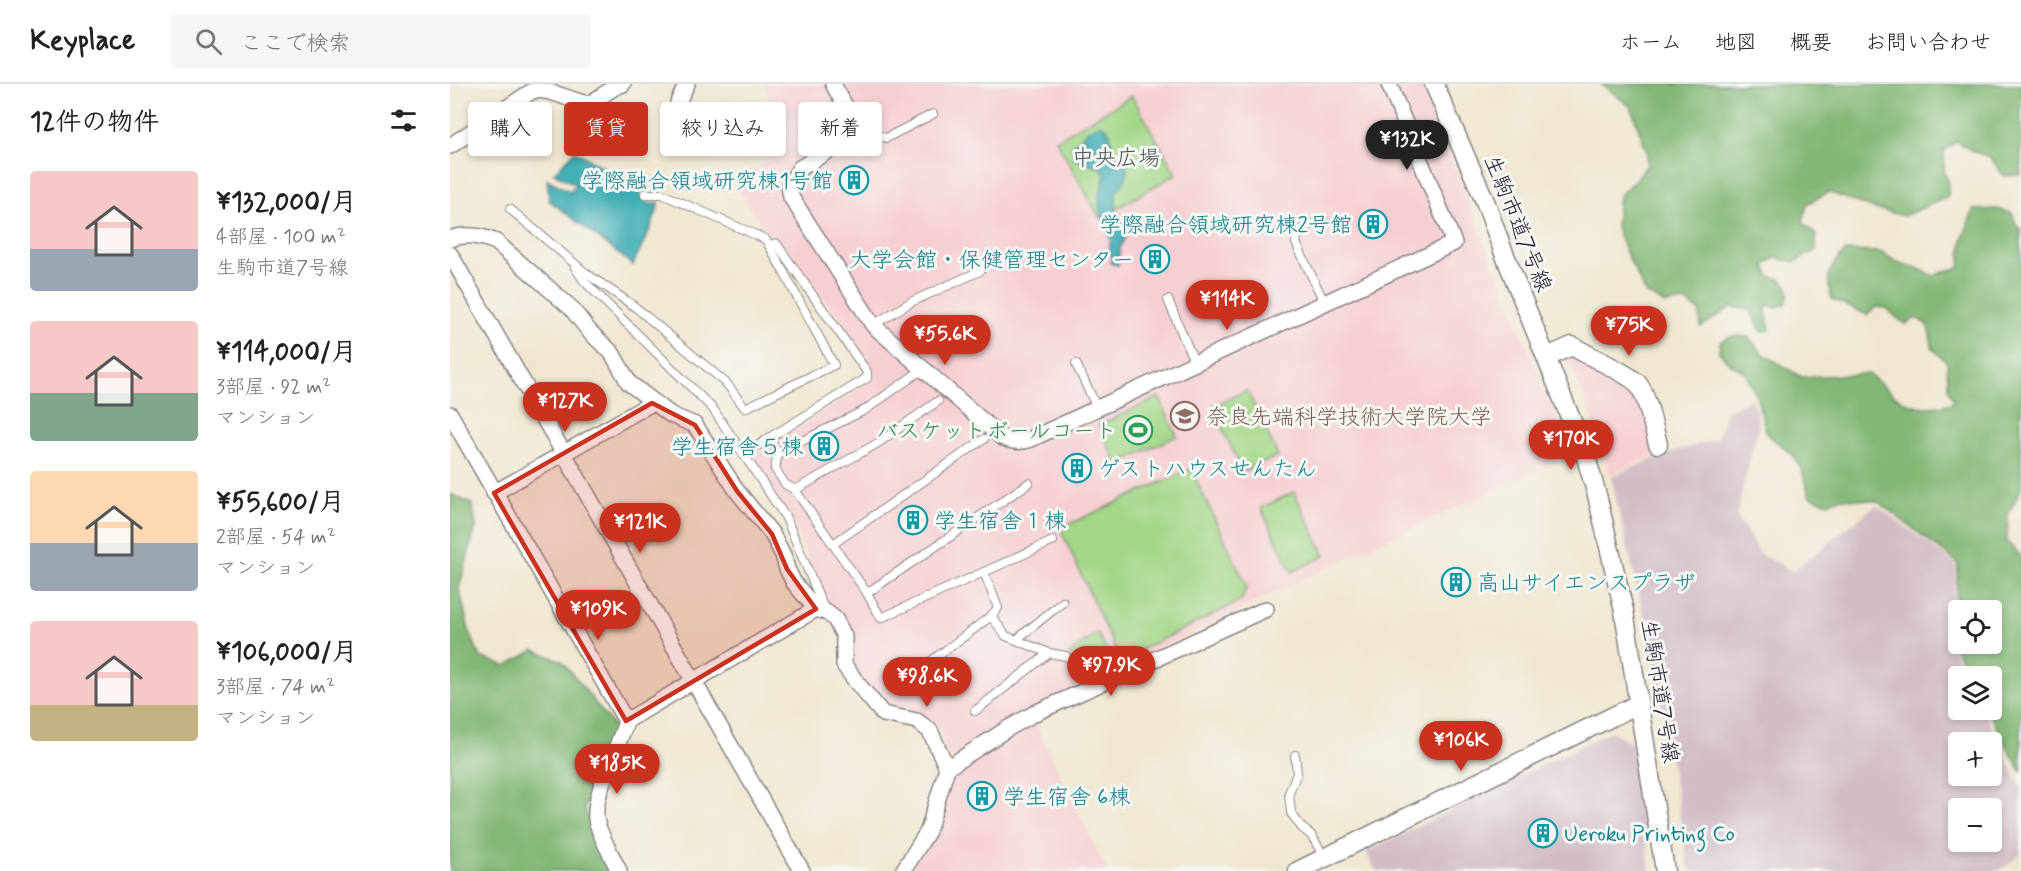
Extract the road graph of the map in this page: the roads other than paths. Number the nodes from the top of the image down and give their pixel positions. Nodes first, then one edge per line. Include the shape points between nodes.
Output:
1 (623, 84) edge
2 (687, 84) edge
3 (833, 84) edge
4 (1434, 84) edge
5 (1393, 85) edge
6 (678, 102) dead end
7 (843, 102) edge
8 (933, 114) dead end
9 (882, 137) edge
10 (450, 146) edge
11 (820, 156) edge
12 (645, 194) dead end
13 (510, 209) dead end
14 (1323, 219) dead end
15 (450, 239) edge
16 (769, 245) junction
17 (450, 254) edge
18 (571, 260) junction
19 (980, 271) dead end
20 (456, 278) edge
21 (1168, 300) dead end
22 (1325, 304) junction
23 (873, 325) junction
24 (1547, 357) junction
25 (1076, 364) dead end
26 (1195, 364) junction
27 (923, 369) junction
28 (938, 401) dead end
29 (652, 403) junction
30 (1098, 408) junction
31 (450, 414) edge
32 (769, 438) junction
33 (984, 439) dead end
34 (1658, 444) dead end
35 (564, 453) junction
36 (778, 453) junction
37 (744, 455) junction
38 (1029, 483) dead end
39 (795, 490) junction
40 (494, 493) junction
41 (1053, 541) dead end
42 (833, 544) junction
43 (984, 572) junction
44 (867, 593) junction
45 (1063, 602) dead end
46 (1266, 609) dead end
47 (821, 611) junction
48 (991, 616) junction
49 (1016, 640) junction
50 (1049, 653) junction
51 (910, 677) dead end
52 (693, 681) junction
53 (1091, 688) junction
54 (1638, 704) junction
55 (975, 711) dead end
56 (626, 721) junction
57 (1295, 755) dead end
58 (947, 768) junction
59 (1325, 858) junction
60 (618, 871) edge
61 (802, 871) edge
62 (903, 871) edge
63 (1298, 871) edge
64 (1665, 871) edge

1 - 10 street via 589,104 576,103 544,89 532,91
2 - 6 street
3 - 7 street
4 - 24 street, 生駒市道7号線
5 - 22 street via 1454,243
8 - 9 lane
11 - 23 street via 800,168 789,186 790,197
12 - 16 lane via 662,194 765,239
13 - 18 lane
14 - 22 lane via 1298,231 1296,243
15 - 29 street via 459,236 496,242 571,308 612,353 629,383
16 - 18 lane via 834,365 745,408 726,383 634,306
16 - 32 lane via 776,243 867,372 867,378
17 - 20 street
18 - 37 lane via 584,281 713,409
19 - 23 lane via 911,302
20 - 35 street
21 - 26 lane
22 - 26 street
23 - 27 street
24 - 34 street via 1572,346 1638,384
24 - 54 street, 生駒市道7号線 via 1597,495 1624,611
25 - 30 lane
26 - 30 street
27 - 30 street via 995,432 1011,441 1031,439
27 - 36 lane via 865,410
28 - 39 lane via 871,447
29 - 35 street
29 - 47 street via 695,425 737,491 772,534 794,583
31 - 40 street
32 - 36 lane
32 - 37 lane
33 - 42 lane
35 - 40 street
35 - 52 street
36 - 39 lane via 775,469 784,484
37 - 47 lane via 786,518
38 - 44 lane
39 - 42 lane
40 - 56 street
41 - 43 lane
42 - 44 lane
43 - 44 lane via 880,618
43 - 48 lane via 998,608
45 - 49 lane
46 - 53 street
47 - 52 street
47 - 58 street via 835,619 844,636 844,665 857,682 883,714 917,721 930,731
48 - 49 lane via 1006,636
48 - 51 lane
49 - 50 lane
50 - 53 lane via 1066,656
50 - 55 lane
52 - 56 street
52 - 61 street
53 - 58 street via 1035,713
54 - 59 street
54 - 64 street, 生駒市道7号線
56 - 60 street via 604,778 596,820
57 - 59 lane via 1298,773 1289,793 1292,813
58 - 62 street via 928,831
59 - 63 street

